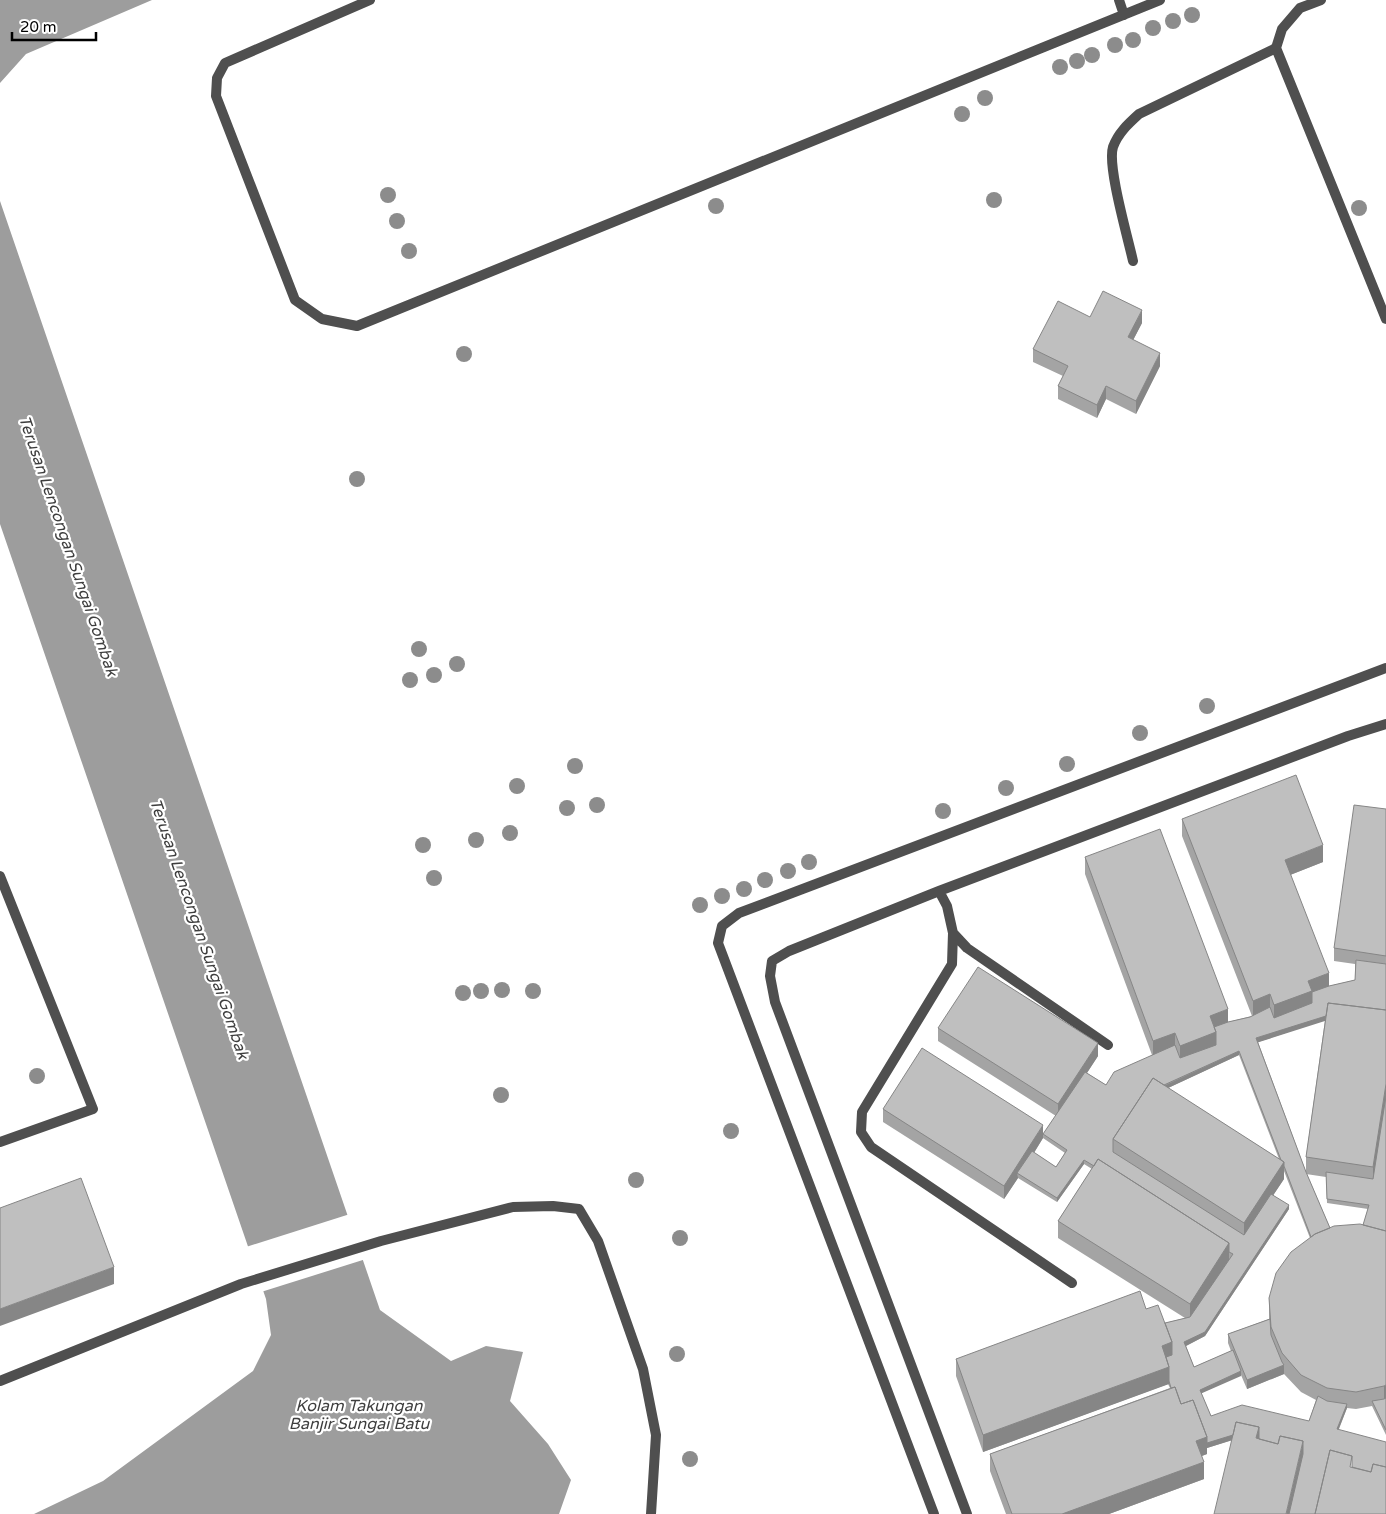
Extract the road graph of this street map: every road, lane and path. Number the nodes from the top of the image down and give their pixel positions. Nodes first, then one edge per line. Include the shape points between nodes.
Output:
1 (370, 0) edge
2 (1118, 0) edge
3 (1160, 0) edge
4 (1321, 0) edge
5 (1124, 14) junction
6 (1276, 48) junction
7 (1133, 261) dead end
8 (1386, 319) edge
9 (1386, 668) edge
10 (1386, 724) edge
11 (0, 876) edge
12 (939, 891) junction
13 (953, 933) junction
14 (1108, 1045) dead end
15 (0, 1142) edge
16 (1072, 1283) dead end
17 (0, 1381) edge
18 (652, 1514) edge
19 (934, 1514) edge
20 (967, 1514) edge

1 - 5 street via 225,62 216,78 216,96 295,300 322,319 357,326
2 - 5 street
3 - 5 street
4 - 6 street via 1300,8 1282,29
6 - 7 street via 1139,114 1122,130 1112,148 1112,169
6 - 8 street
9 - 19 street via 739,913 722,926 718,943
10 - 12 street
11 - 15 street via 93,1109
12 - 13 street via 947,906
12 - 20 street via 789,951 772,961 770,976 775,1002
13 - 14 street via 967,948
13 - 16 street via 952,964 862,1112 861,1132 871,1147
17 - 18 street via 241,1284 380,1241 513,1208 554,1206 579,1209 598,1241 643,1369 656,1435

